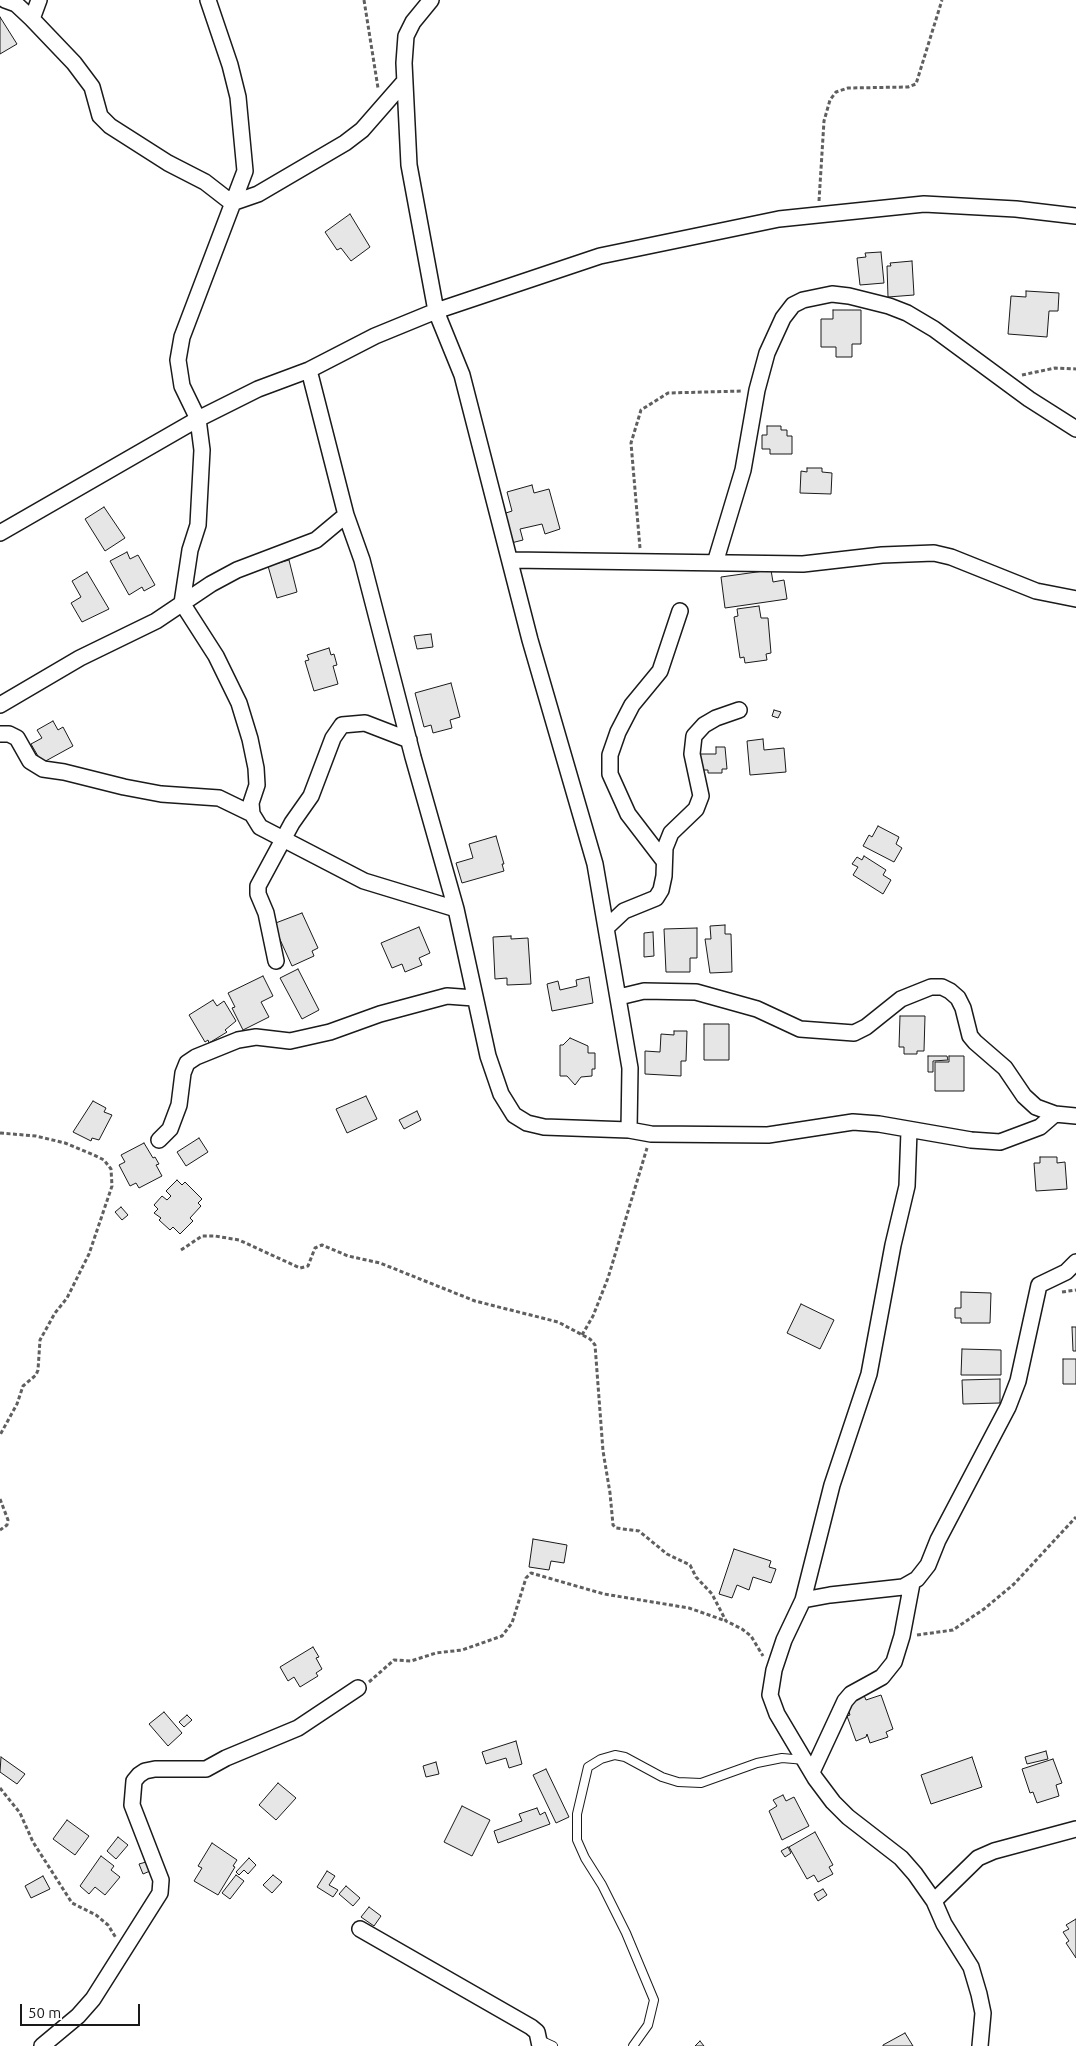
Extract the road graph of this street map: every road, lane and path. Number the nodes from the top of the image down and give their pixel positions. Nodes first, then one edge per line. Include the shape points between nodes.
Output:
1 (5, 0) edge
2 (39, 0) edge
3 (208, 0) edge
4 (364, 0) edge
5 (431, 0) edge
6 (942, 0) edge
7 (32, 18) junction
8 (404, 82) junction
9 (381, 109) junction
10 (232, 203) junction
11 (817, 214) junction
12 (1076, 216) edge
13 (436, 311) junction
14 (1076, 369) edge
15 (309, 370) junction
16 (994, 374) junction
17 (756, 390) junction
18 (198, 419) junction
19 (1076, 429) edge
20 (346, 515) junction
21 (0, 533) edge
22 (510, 560) junction
23 (642, 561) junction
24 (716, 563) junction
25 (1076, 599) edge
26 (182, 603) junction
27 (680, 611) dead end
28 (0, 705) edge
29 (740, 710) dead end
30 (0, 734) edge
31 (409, 740) junction
32 (252, 814) junction
33 (282, 839) junction
34 (664, 861) junction
35 (456, 909) junction
36 (606, 928) junction
37 (276, 961) dead end
38 (619, 997) junction
39 (474, 998) junction
40 (1055, 1114) junction
41 (1076, 1116) edge
42 (629, 1130) junction
43 (909, 1131) junction
44 (0, 1133) edge
45 (651, 1134) junction
46 (159, 1140) dead end
47 (181, 1250) dead end
48 (1076, 1262) edge
49 (582, 1335) junction
50 (0, 1435) edge
51 (0, 1499) edge
52 (1076, 1517) edge
53 (0, 1530) edge
54 (912, 1584) junction
55 (803, 1600) junction
56 (726, 1621) junction
57 (899, 1648) junction
58 (774, 1670) junction
59 (358, 1688) joint
60 (808, 1766) junction
61 (0, 1788) edge
62 (1076, 1829) edge
63 (934, 1901) junction
64 (360, 1929) dead end
65 (124, 1950) junction
66 (544, 2044) edge
67 (42, 2046) edge
68 (632, 2046) edge
69 (980, 2046) edge

1 - 7 street via 16,4
2 - 7 street
3 - 10 street via 238,97 245,171
4 - 9 path
5 - 8 street via 406,36
6 - 11 path via 916,84 908,87 848,88 836,92 830,100 824,121
7 - 10 street via 92,88 100,116 110,126 161,159 205,182
8 - 9 street
8 - 13 street via 409,165
9 - 10 street via 345,143 258,194
10 - 18 street via 182,337 178,360 182,386
11 - 12 street via 924,204
11 - 13 street via 600,256
13 - 15 street via 375,336
13 - 22 street via 462,375
14 - 16 path via 1056,368 1012,376
15 - 18 street via 258,389
15 - 20 street
16 - 17 street via 907,313 832,294 793,305 783,318
16 - 19 street
17 - 23 path via 668,393 641,410 631,443
17 - 24 street via 743,470
18 - 21 street
18 - 26 street via 202,450 201,494
20 - 26 street via 316,540 237,570
20 - 31 street via 362,560
22 - 23 street
22 - 36 street via 595,864
23 - 24 street
24 - 25 street via 803,564 934,553 952,557 1036,591
26 - 28 street via 156,621 80,658
26 - 32 street via 216,656 239,703 256,768
27 - 34 street via 660,671 632,705 610,755 610,774 628,814
29 - 34 street via 716,718 694,736 692,754 701,796 696,809 671,833
30 - 32 street via 17,738 30,761 43,769 161,794 219,798
31 - 33 street via 365,724 342,724 333,738 311,796
31 - 35 street
32 - 33 street via 260,827
33 - 35 street via 364,881
33 - 37 street via 258,886
34 - 36 street via 661,890 656,898 624,911
35 - 39 street
36 - 38 street
38 - 40 street via 644,991 696,992 757,1009 800,1029 854,1033 901,999 932,987 942,987 958,998 970,1036 975,1042 1005,1068 1036,1107
38 - 42 street via 630,1068
39 - 42 street via 488,1056 501,1094 514,1115 527,1124 544,1127
39 - 46 street via 447,996 290,1041 256,1037 238,1040 196,1057 187,1063 179,1106 170,1129
40 - 41 street
40 - 43 street via 1040,1127 1000,1142
42 - 45 street
43 - 45 street via 853,1122 768,1135
43 - 55 street via 908,1186 893,1245 869,1374 832,1485
44 - 50 path via 36,1136 94,1154 110,1169 112,1186 89,1254 40,1340 36,1375 23,1386
45 - 49 path via 608,1278
47 - 49 path via 202,1236 215,1236 239,1240 300,1268 308,1266 315,1248 322,1245 348,1256 380,1263 475,1301 558,1322
48 - 54 street via 1066,1272 1039,1285 1018,1381 1008,1407 928,1565
49 - 56 path via 595,1345 603,1451 613,1525 639,1531 667,1554 690,1565 712,1594
51 - 53 path via 8,1520
52 - 57 path via 1014,1584 961,1626 914,1635
54 - 55 street
54 - 57 street
55 - 58 street
56 - 58 path via 751,1636
56 - 59 path via 689,1608 604,1594 531,1573 526,1578 512,1623 502,1636 462,1650 436,1653 411,1661 394,1660
57 - 60 street via 894,1662 882,1677 851,1694 845,1701
58 - 60 street via 770,1694 776,1714
59 - 65 street via 298,1728 206,1769 155,1769 139,1775 134,1781 132,1805 161,1880 160,1893
60 - 63 street via 833,1802 901,1858
60 - 68 lane via 782,1758 756,1763 701,1783 678,1782 662,1777 615,1755 588,1767 577,1814 577,1840 626,1933 654,2000 648,2025
61 - 65 path via 20,1813 72,1903 108,1925
62 - 63 street via 978,1858
63 - 69 street via 944,1924 971,1967 980,1994 983,2013
64 - 66 street via 531,2028
65 - 67 street via 93,1999

